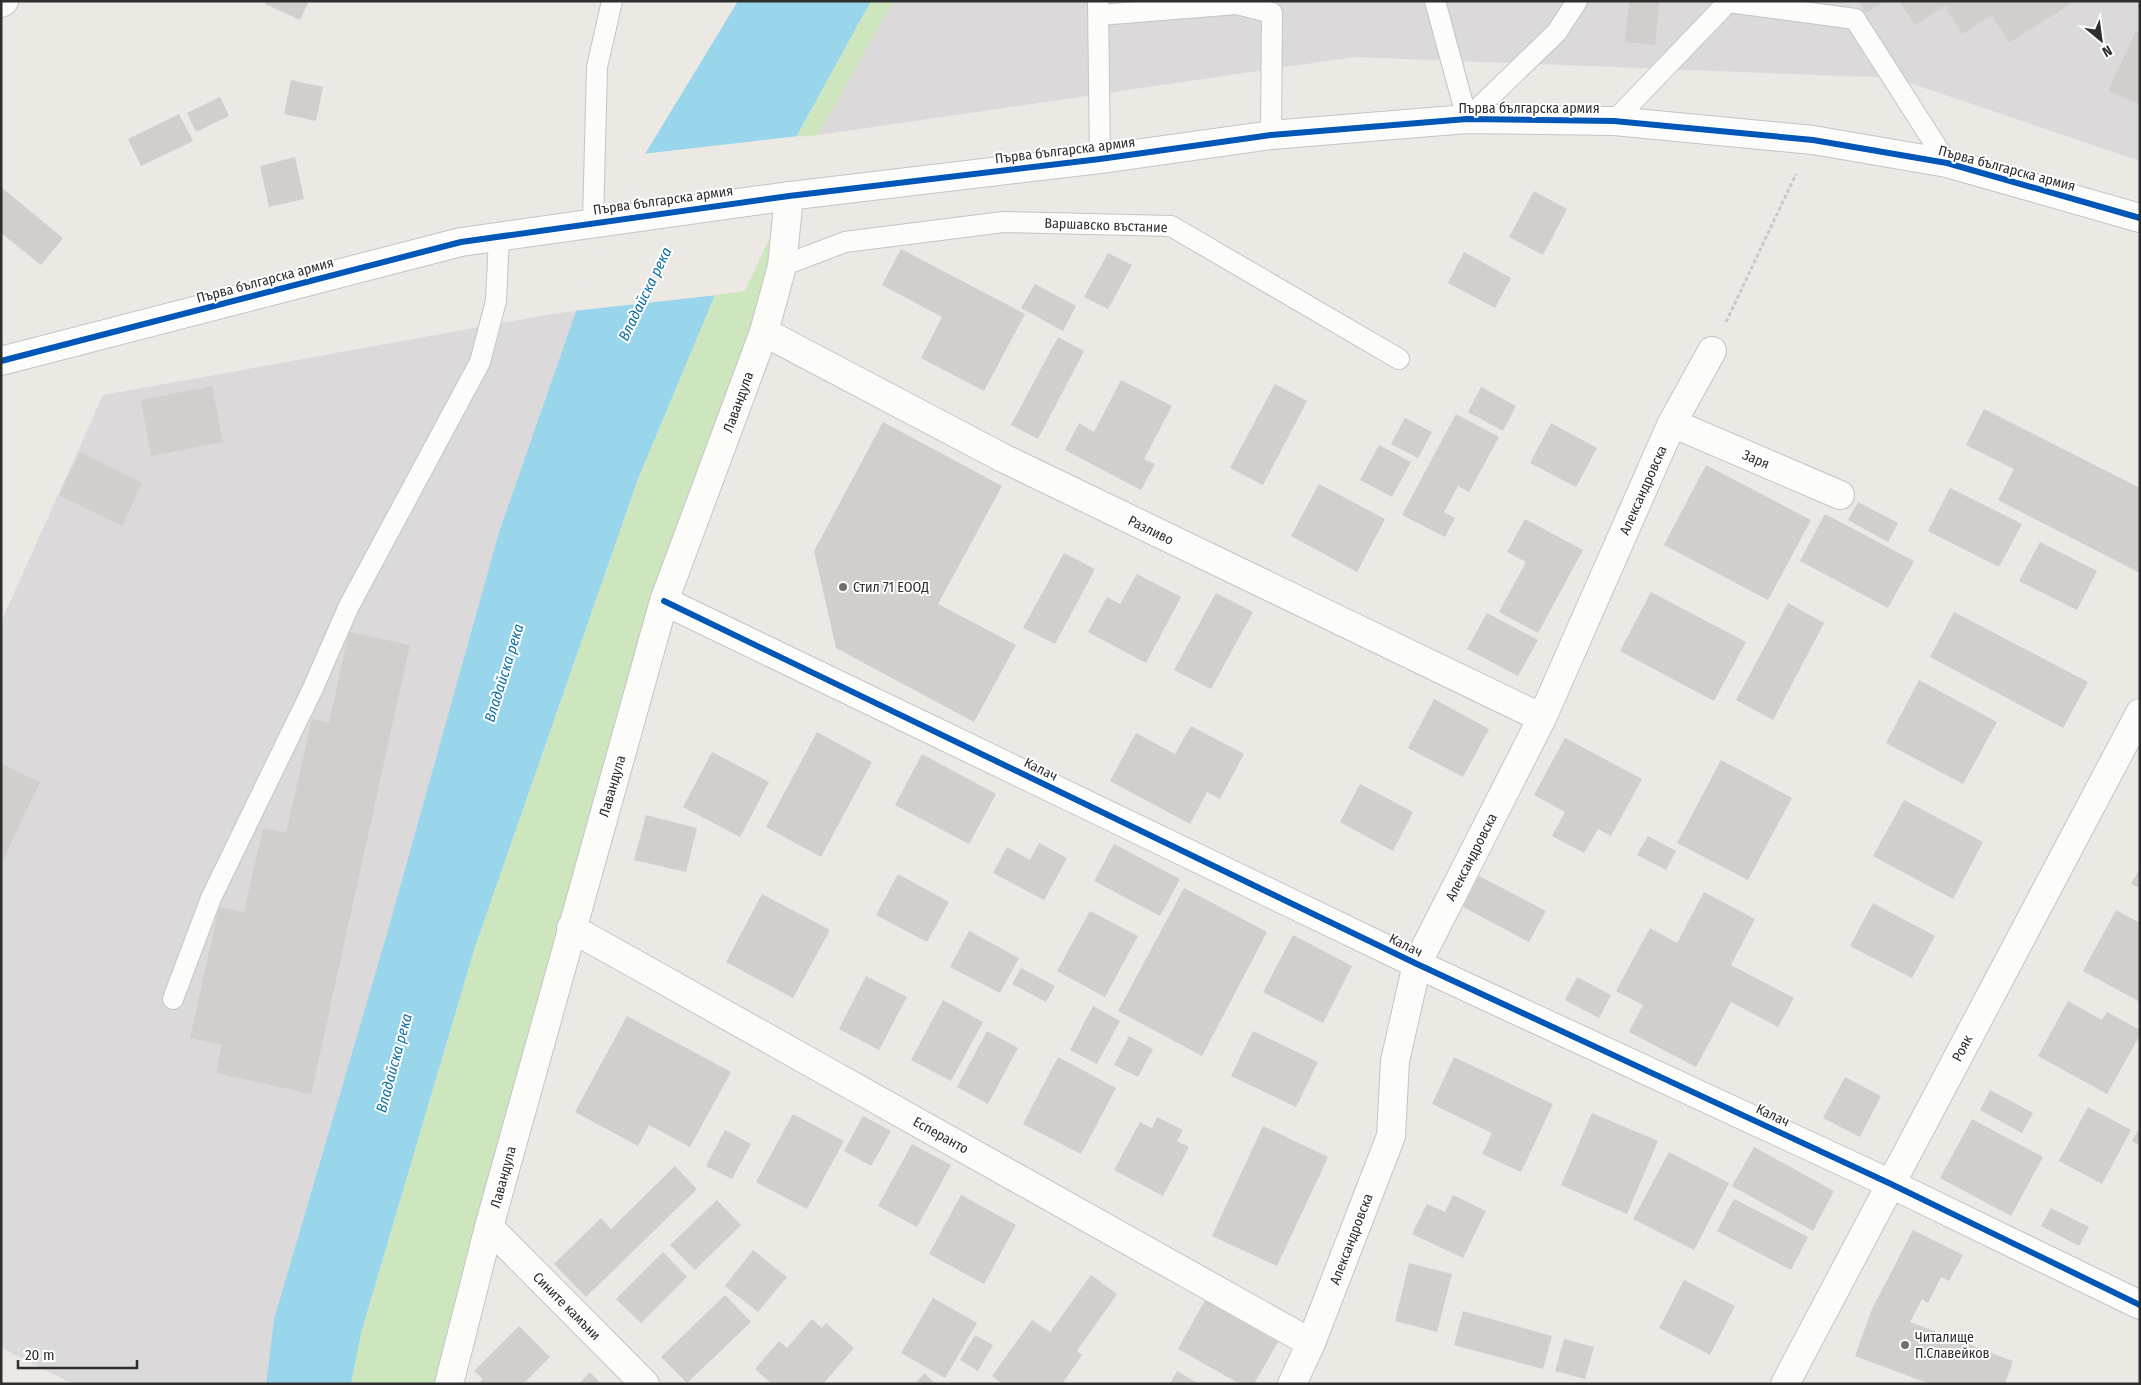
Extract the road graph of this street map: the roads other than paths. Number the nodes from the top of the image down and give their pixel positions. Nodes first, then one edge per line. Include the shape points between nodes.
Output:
1 (612, 1) edge
2 (1435, 1) edge
3 (1577, 1) edge
4 (1098, 8) edge
5 (1467, 120) junction
6 (1614, 121) junction
7 (1271, 134) junction
8 (1100, 158) junction
9 (1947, 164) junction
10 (790, 196) junction
11 (2140, 218) edge
12 (593, 222) junction
13 (499, 236) junction
14 (782, 266) junction
15 (764, 332) junction
16 (1712, 351) road end
17 (1399, 359) dead end
18 (1, 361) edge
19 (1672, 423) junction
20 (1840, 495) dead end
21 (664, 601) junction
22 (2140, 713) edge
23 (1542, 718) junction
24 (571, 928) junction
25 (1417, 964) junction
26 (173, 999) dead end
27 (1891, 1184) junction
28 (489, 1227) junction
29 (2140, 1305) edge
30 (1311, 1343) junction
31 (449, 1384) edge
32 (645, 1384) edge
33 (1292, 1384) edge
34 (1785, 1384) edge

1 - 12 lane via 598,67
2 - 5 lane
3 - 5 lane via 1557,32
4 - 7 lane via 1237,4 1272,13
4 - 8 lane
5 - 6 street, Първа българска армия
5 - 7 street, Първа българска армия
6 - 9 street, Първа българска армия via 1813,140
6 - 9 lane via 1728,2 1855,19
7 - 8 street, Първа българска армия
8 - 10 street, Първа българска армия
9 - 11 street, Първа българска армия
10 - 12 street, Първа българска армия
10 - 14 street, Лавандула
12 - 13 street, Първа българска армия
13 - 18 street, Първа българска армия via 461,242
13 - 26 lane via 496,301 480,362 349,606 211,898
14 - 15 street, Лавандула
14 - 17 lane, Варшавско въстание via 845,242 1003,222 1171,226
15 - 21 street, Лавандула
15 - 23 street, Разливо via 1003,458
16 - 19 street, Александровска
19 - 20 street, Заря
19 - 23 street, Александровска
21 - 24 street, Лавандула
21 - 25 street, Калач
22 - 27 street, Рояк
23 - 25 street, Александровска
24 - 28 street, Лавандула
24 - 30 street, Есперанто
25 - 27 street, Калач
25 - 30 street, Александровска via 1395,1061 1391,1136
27 - 29 street, Калач
27 - 34 street, Рояк
28 - 31 street, Лавандула
28 - 32 street, Сините камъни
30 - 33 street, Александровска

